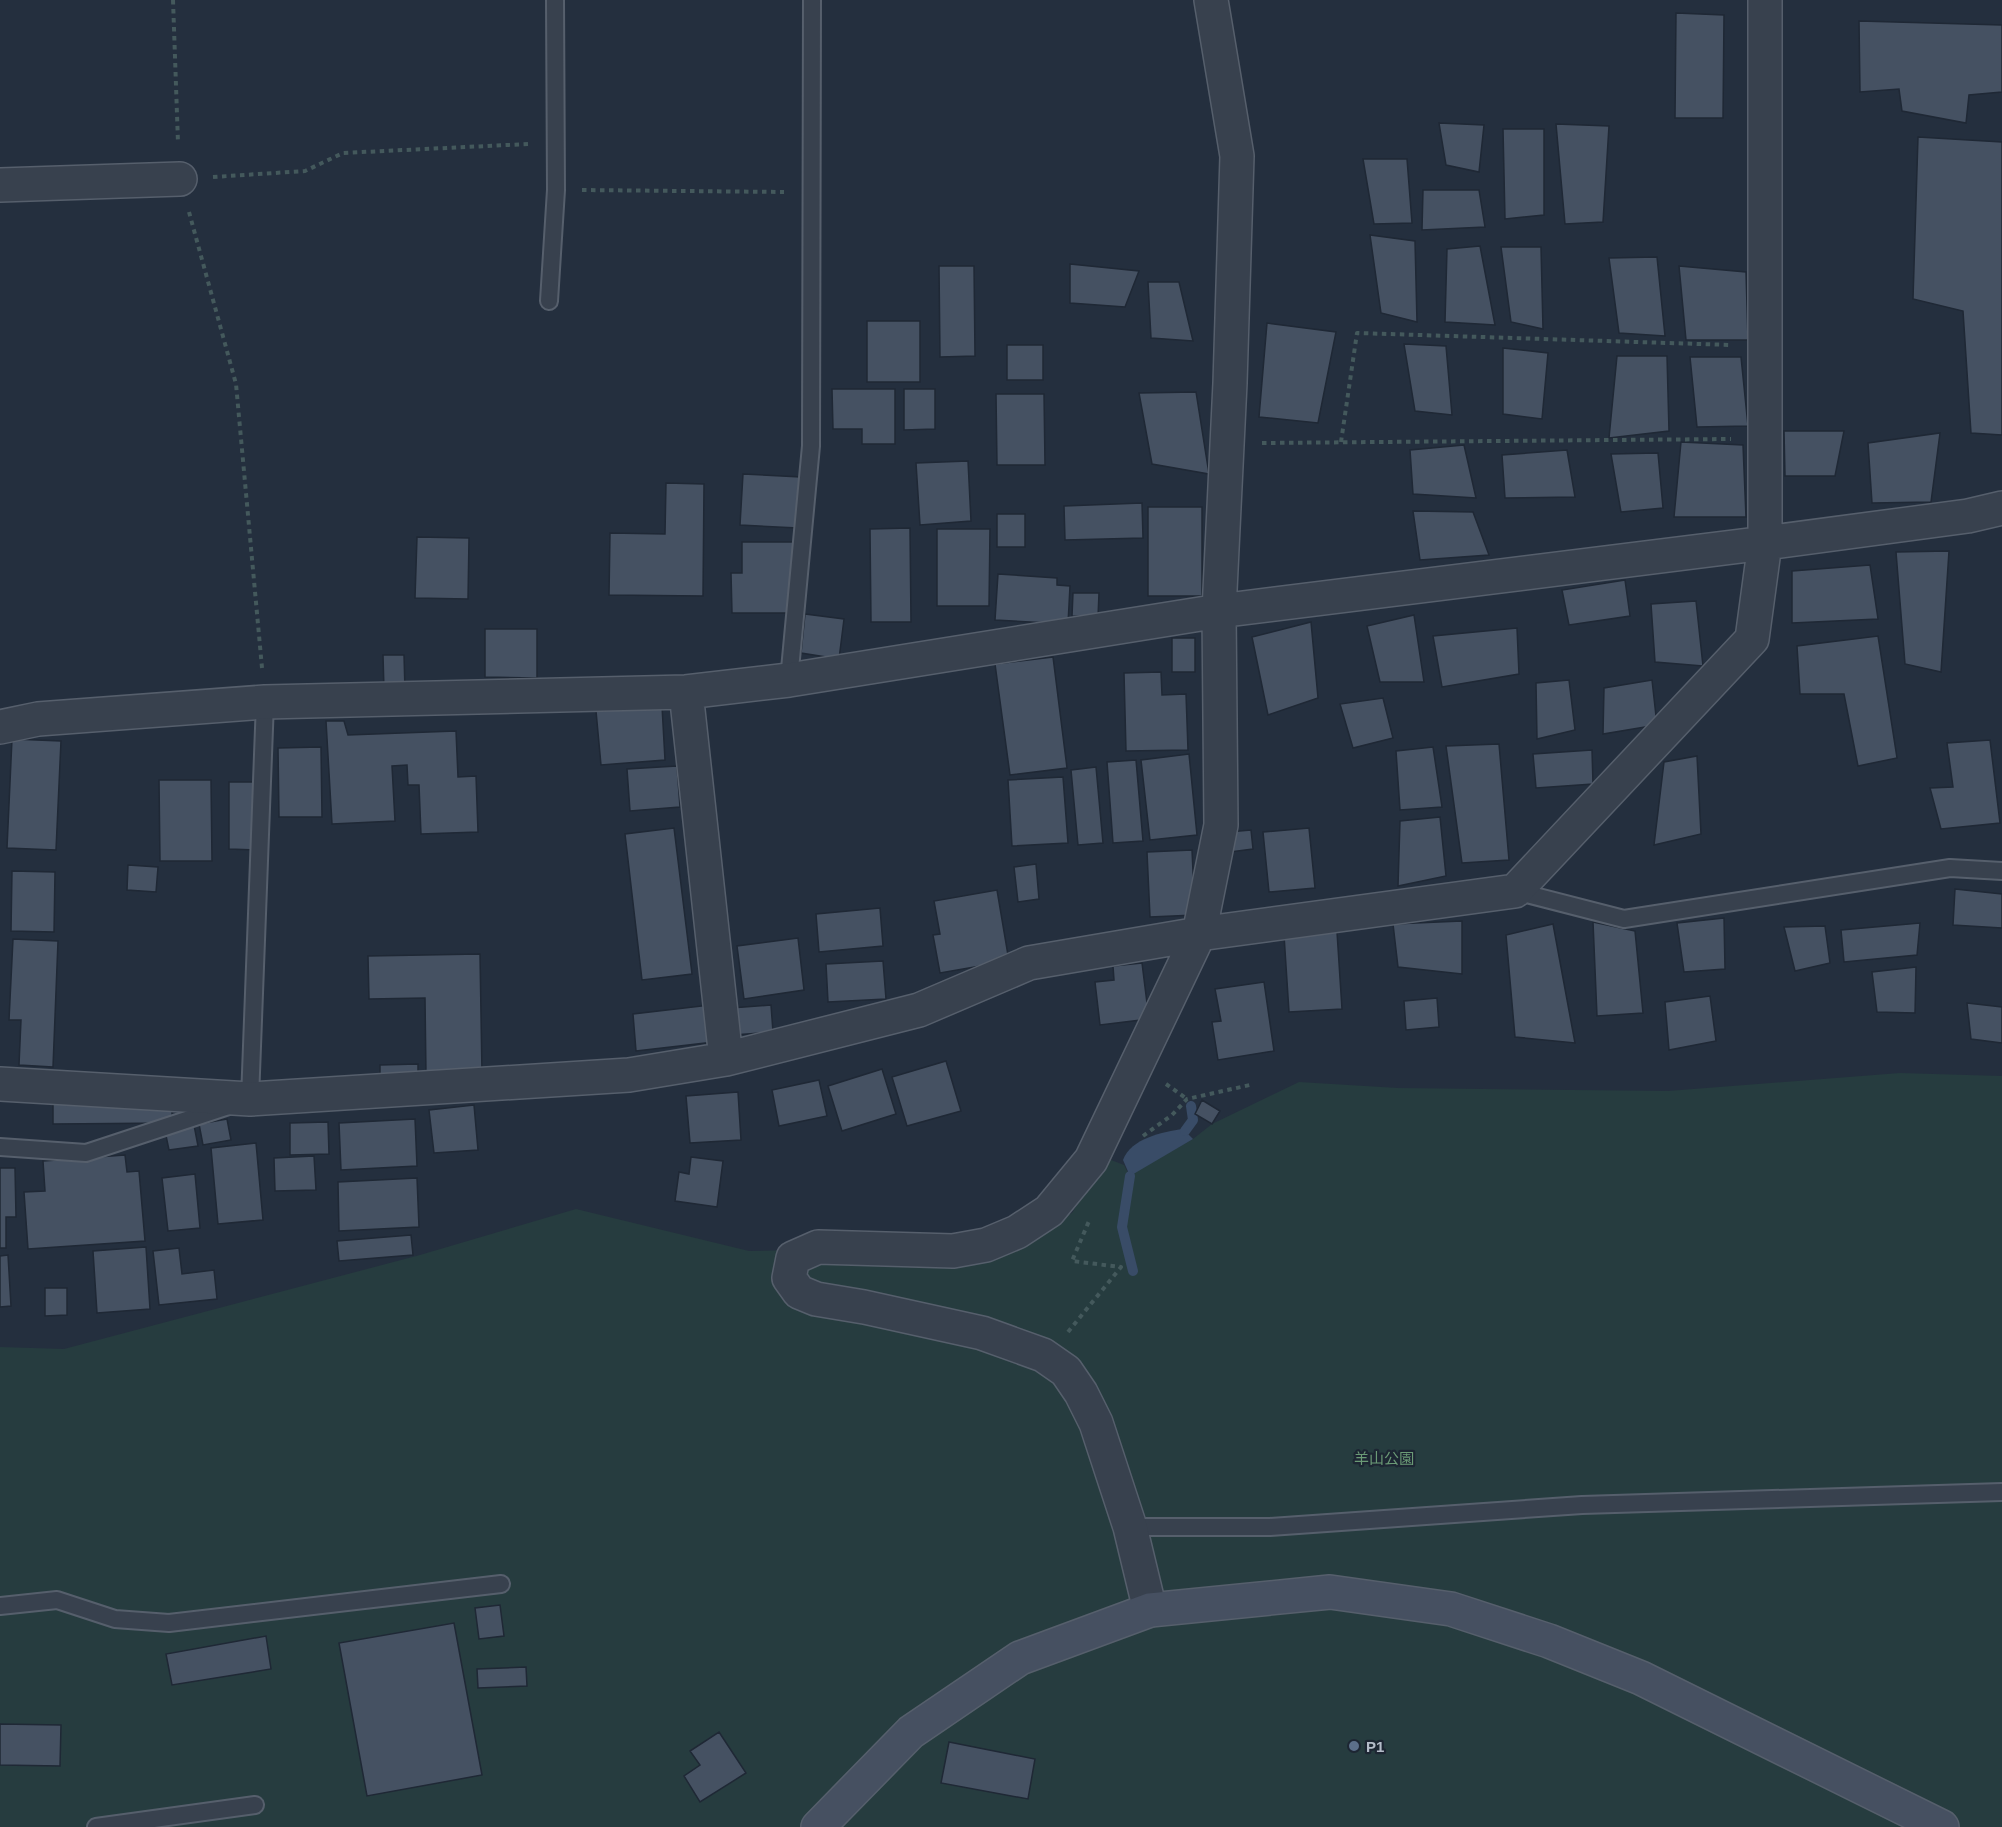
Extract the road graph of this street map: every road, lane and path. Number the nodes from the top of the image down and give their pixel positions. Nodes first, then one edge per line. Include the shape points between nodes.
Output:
1 (173, 0) edge
2 (555, 0) edge
3 (813, 0) edge
4 (1211, 0) edge
5 (1765, 0) edge
6 (556, 143) junction
7 (180, 178) junction
8 (0, 185) edge
9 (556, 190) junction
10 (812, 193) junction
11 (549, 301) dead end
12 (1765, 346) junction
13 (1765, 439) junction
14 (1341, 442) junction
15 (1227, 443) junction
16 (2002, 508) edge
17 (1765, 543) junction
18 (1219, 611) junction
19 (789, 680) junction
20 (686, 692) junction
21 (265, 702) junction
22 (0, 727) edge
23 (2002, 871) edge
24 (1515, 891) junction
25 (1198, 934) junction
26 (726, 1059) junction
27 (0, 1084) edge
28 (1250, 1085) dead end
29 (1179, 1094) dead end
30 (250, 1099) junction
31 (1187, 1099) junction
32 (1140, 1138) dead end
33 (0, 1148) edge
34 (1091, 1217) dead end
35 (1062, 1339) dead end
36 (2002, 1492) edge
37 (1130, 1527) junction
38 (501, 1584) dead end
39 (0, 1606) edge
40 (1150, 1610) junction
41 (255, 1805) dead end
42 (96, 1827) edge
43 (818, 1827) edge
44 (1942, 1827) edge

1 - 7 path
2 - 6 lane
3 - 10 lane
4 - 15 street via 1237,156
5 - 12 street
6 - 7 path via 343,153 305,171
6 - 9 lane
7 - 8 street
7 - 21 path via 236,384
9 - 10 path
9 - 11 lane
10 - 19 lane via 811,446
12 - 13 street
12 - 14 path via 1357,333
13 - 14 path
13 - 17 street
14 - 15 path
15 - 18 street
16 - 17 street
17 - 18 street
17 - 24 street via 1752,639
18 - 19 street
18 - 25 street via 1221,825
19 - 20 street
20 - 21 street
20 - 26 street
21 - 22 street via 38,719
21 - 30 lane
23 - 24 lane via 1950,868 1624,919
24 - 25 street
25 - 26 street via 1029,963 920,1011
25 - 37 street via 1090,1160 1049,1211 1017,1232 986,1245 953,1251 818,1247 793,1258 789,1278 799,1292 816,1299 982,1333 1043,1354 1066,1371 1081,1393 1096,1423
26 - 30 street via 629,1076
27 - 30 street
28 - 31 path
29 - 31 path
30 - 33 lane via 86,1153
31 - 32 path
34 - 35 path via 1072,1260 1121,1267
36 - 37 lane via 1582,1504 1270,1527
37 - 40 street
38 - 39 lane via 169,1623 115,1619 57,1600
40 - 43 street via 1020,1658 911,1732
40 - 44 street via 1330,1593 1451,1609 1550,1641 1641,1677
41 - 42 lane

